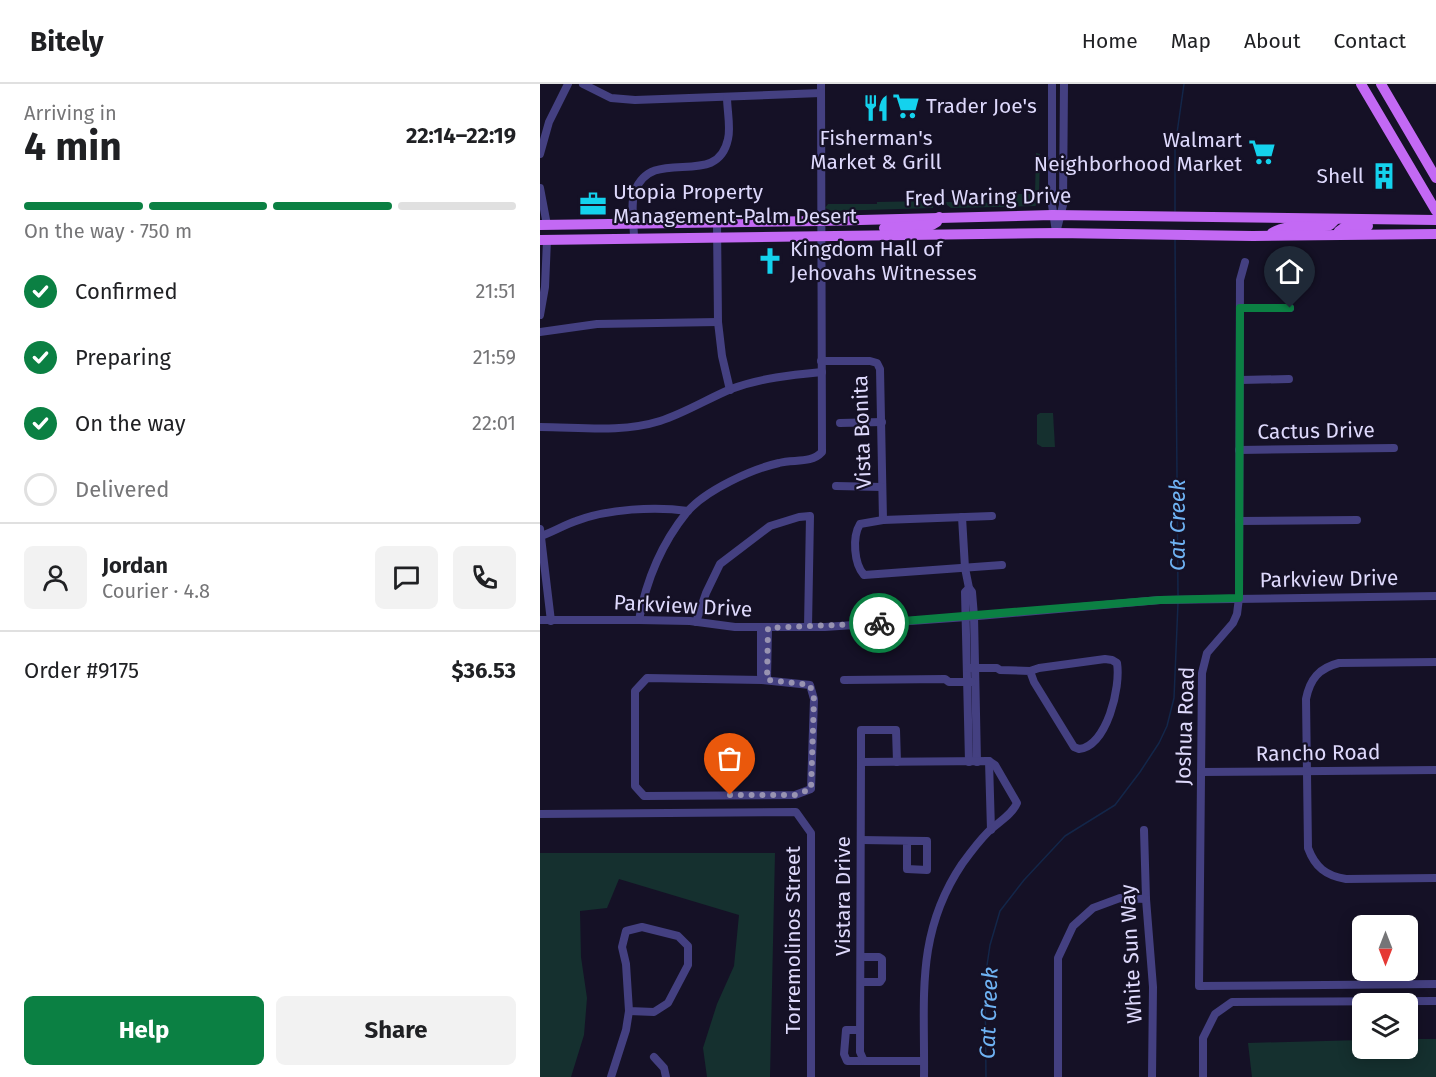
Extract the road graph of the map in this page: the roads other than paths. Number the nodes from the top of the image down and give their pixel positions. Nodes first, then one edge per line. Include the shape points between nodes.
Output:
1 (568, 84) edge
2 (583, 84) edge
3 (1052, 84) edge
4 (1064, 84) edge
5 (1360, 84) edge
6 (1381, 84) edge
7 (821, 89) edge
8 (727, 97) junction
9 (540, 154) edge
10 (1436, 178) edge
11 (540, 188) edge
12 (1436, 211) edge
13 (1057, 214) junction
14 (939, 217) junction
15 (1336, 219) junction
16 (1390, 220) junction
17 (1436, 220) edge
18 (821, 221) junction
19 (717, 223) junction
20 (634, 224) junction
21 (543, 232) edge
22 (1056, 233) junction
23 (1436, 234) edge
24 (864, 235) junction
25 (1337, 235) junction
26 (1390, 235) junction
27 (821, 236) junction
28 (1267, 236) junction
29 (717, 237) junction
30 (634, 238) junction
31 (1436, 241) edge
32 (1245, 262) dead end
33 (1240, 308) junction
34 (1290, 308) dead end
35 (540, 315) edge
36 (718, 322) junction
37 (540, 332) edge
38 (821, 361) junction
39 (822, 372) junction
40 (1289, 379) dead end
41 (1241, 380) junction
42 (730, 390) junction
43 (882, 422) junction
44 (840, 423) dead end
45 (540, 427) edge
46 (1394, 448) dead end
47 (1239, 450) junction
48 (836, 486) dead end
49 (882, 487) junction
50 (688, 511) junction
51 (992, 516) dead end
52 (962, 517) junction
53 (883, 520) junction
54 (1357, 520) dead end
55 (1239, 521) junction
56 (541, 533) edge
57 (1002, 565) dead end
58 (965, 568) junction
59 (1436, 596) edge
60 (1239, 598) junction
61 (970, 617) junction
62 (639, 620) junction
63 (540, 621) edge
64 (551, 621) junction
65 (696, 622) junction
66 (808, 627) junction
67 (764, 628) junction
68 (1436, 662) edge
69 (1030, 671) junction
70 (971, 675) junction
71 (764, 680) junction
72 (844, 680) dead end
73 (988, 761) junction
74 (861, 762) junction
75 (897, 762) junction
76 (973, 762) junction
77 (1436, 770) edge
78 (1307, 771) junction
79 (1201, 772) junction
80 (540, 814) edge
81 (991, 830) junction
82 (1144, 830) dead end
83 (861, 840) junction
84 (907, 840) dead end
85 (1436, 878) edge
86 (1146, 899) junction
87 (861, 957) junction
88 (861, 982) junction
89 (1436, 984) edge
90 (1436, 1001) edge
91 (629, 1011) junction
92 (860, 1030) junction
93 (654, 1057) dead end
94 (864, 1061) junction
95 (924, 1061) junction
96 (611, 1077) edge
97 (666, 1077) edge
98 (811, 1077) edge
99 (924, 1077) edge
100 (1058, 1077) edge
101 (1152, 1077) edge
102 (1203, 1077) edge

1 - 9 street via 549,122
2 - 8 street via 610,98
3 - 13 street
4 - 13 street
5 - 12 main road
6 - 10 main road
7 - 8 street
7 - 18 street
8 - 20 street via 728,140 720,156 698,167 658,168 645,175 634,193
11 - 21 street
13 - 14 main road, Fred Waring Drive
13 - 15 main road, Fred Waring Drive
13 - 22 street
14 - 18 main road, Fred Waring Drive
14 - 24 main road via 932,225 885,228
15 - 16 main road, Fred Waring Drive
15 - 28 main road via 1330,225 1286,228
16 - 17 main road, Fred Waring Drive
16 - 25 main road via 1374,226 1346,226
18 - 19 main road, Fred Waring Drive
18 - 27 street
19 - 20 main road, Fred Waring Drive
19 - 29 street
20 - 21 main road, Fred Waring Drive
20 - 30 street
21 - 30 main road, Fred Waring Drive
21 - 35 street via 545,287
22 - 24 main road, Fred Waring Drive
22 - 28 main road, Fred Waring Drive
23 - 26 main road, Fred Waring Drive
24 - 27 main road, Fred Waring Drive
25 - 26 main road, Fred Waring Drive
25 - 28 main road, Fred Waring Drive
26 - 31 main road
27 - 29 main road, Fred Waring Drive
27 - 38 street
29 - 30 main road, Fred Waring Drive
29 - 36 street
32 - 33 street, Joshua Road via 1240,280
33 - 34 street
33 - 41 street, Joshua Road
36 - 37 street via 597,324
36 - 42 street
38 - 39 street
38 - 43 street, Vista Bonita via 877,363
39 - 42 street via 775,377
39 - 50 street via 822,452 810,460 778,463 750,472
40 - 41 street
41 - 47 street, Joshua Road
42 - 45 street via 674,416 642,425
43 - 44 street
43 - 49 street, Vista Bonita
46 - 47 street, Cactus Drive
47 - 55 street, Joshua Road
48 - 49 street
49 - 53 street, Vista Bonita
50 - 56 street via 672,508 609,512
50 - 62 street via 660,554 645,590
51 - 52 street
52 - 53 street
52 - 58 street
53 - 58 street via 860,524 856,531 857,559 864,575
54 - 55 street
55 - 60 street, Joshua Road
56 - 64 street
57 - 58 street
58 - 61 street
59 - 60 street, Parkview Drive
60 - 61 street, Parkview Drive via 1160,600
60 - 79 street, Joshua Road via 1233,623 1207,653 1202,673
61 - 66 street, Parkview Drive
61 - 70 street
62 - 64 street, Parkview Drive
62 - 65 street, Parkview Drive
63 - 64 street, Parkview Drive
65 - 66 street via 720,564 770,526 810,516
65 - 67 street, Parkview Drive
66 - 67 street, Parkview Drive
67 - 71 street
68 - 78 street via 1339,663 1316,674 1306,699
69 - 69 street via 1074,747 1087,747 1108,720 1114,705 1117,663 1105,659
69 - 70 street via 987,670
70 - 72 street via 945,680
70 - 76 street
71 - 71 street via 810,685 814,699 811,789 795,795 644,796 635,786 635,691 647,678
73 - 76 street
73 - 81 street
73 - 81 street via 995,765 1017,803
74 - 75 street
74 - 75 street, Vistara Drive via 861,730 896,730
74 - 83 street, Vistara Drive
75 - 76 street
77 - 78 street, Rancho Road
78 - 79 street, Rancho Road
78 - 85 street via 1308,848 1322,871 1346,879
79 - 89 street, Joshua Road via 1199,986
80 - 98 street, Torremolinos Street via 796,812 811,832
81 - 95 street via 956,874 935,920 924,971
82 - 86 street, White Sun Way
83 - 84 street
83 - 87 street, Vistara Drive
86 - 100 street via 1120,898 1093,908 1073,926 1058,958
86 - 101 street, White Sun Way via 1153,987
87 - 88 street, Vistara Drive
87 - 88 street via 882,959 880,982
88 - 92 street, Vistara Drive
90 - 102 street via 1232,1002 1215,1014 1203,1038
91 - 91 street via 654,1012 668,1003 688,965 688,946 678,936 642,927 626,931 622,947 627,964
91 - 96 street
92 - 94 street, Vistara Drive
92 - 94 street via 846,1030 844,1054 847,1061
93 - 97 street
94 - 95 street
95 - 99 street

